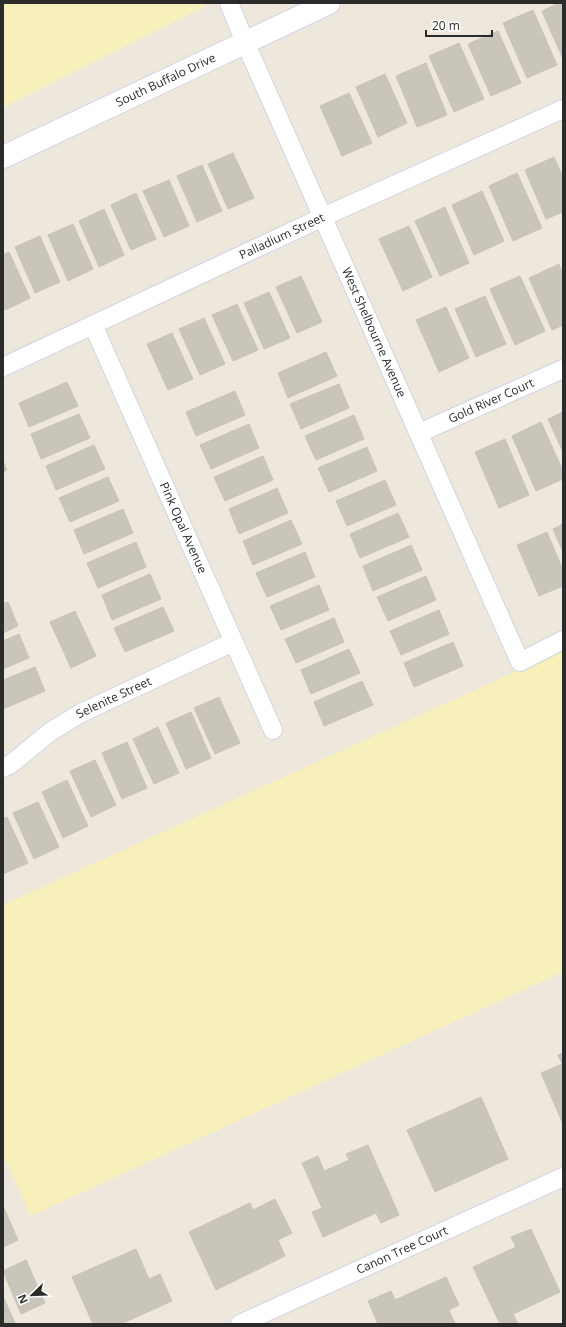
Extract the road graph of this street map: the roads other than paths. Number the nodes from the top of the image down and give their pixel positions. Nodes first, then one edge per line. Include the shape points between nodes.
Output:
1 (229, 3) edge
2 (329, 3) edge
3 (245, 42) junction
4 (563, 109) edge
5 (3, 157) edge
6 (323, 216) junction
7 (93, 326) junction
8 (3, 367) edge
9 (563, 369) edge
10 (419, 434) junction
11 (563, 640) edge
12 (233, 642) junction
13 (273, 730) dead end
14 (3, 768) edge
15 (561, 1182) edge
16 (240, 1324) edge

1 - 3 street, West Shelbourne Avenue
2 - 3 main road, South Buffalo Drive
3 - 5 main road, South Buffalo Drive
3 - 6 street, West Shelbourne Avenue
4 - 6 street, Palladium Street
6 - 7 street, Palladium Street
6 - 10 street, West Shelbourne Avenue
7 - 8 street, Palladium Street
7 - 12 street, Pink Opal Avenue
9 - 10 street, Gold River Court
10 - 11 street, West Shelbourne Avenue via 520,662
12 - 13 street, Pink Opal Avenue
12 - 14 street, Selenite Street via 80,713
15 - 16 street, Canon Tree Court

